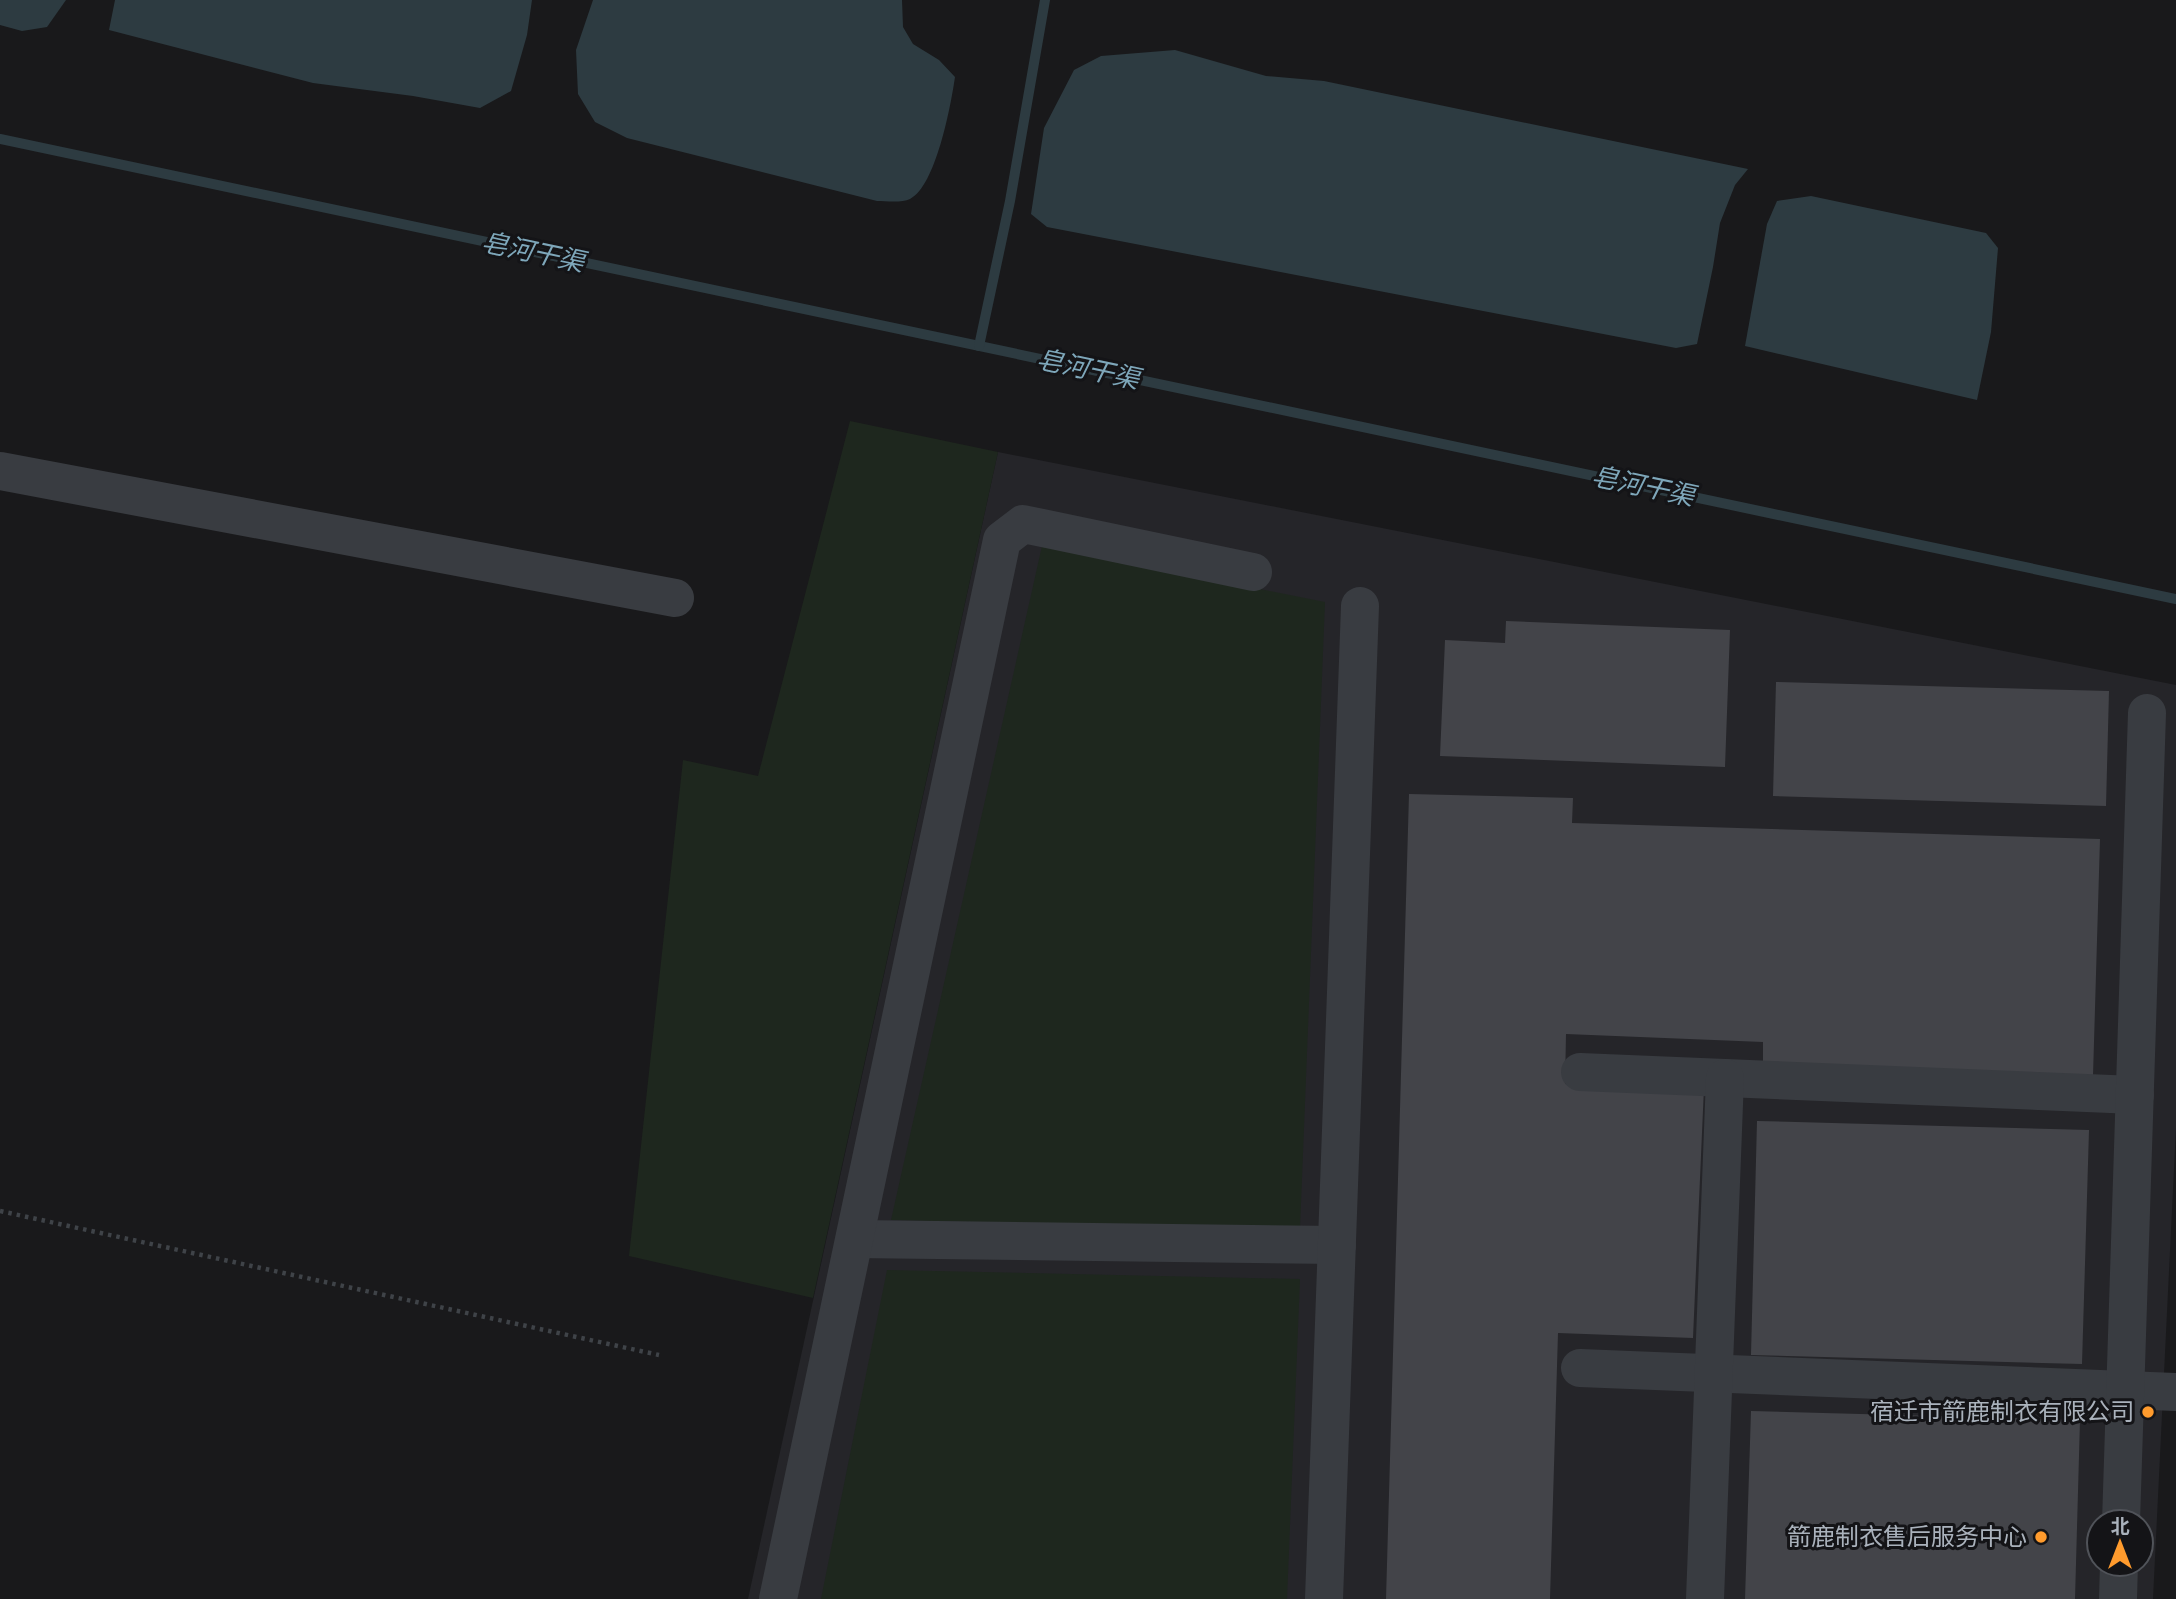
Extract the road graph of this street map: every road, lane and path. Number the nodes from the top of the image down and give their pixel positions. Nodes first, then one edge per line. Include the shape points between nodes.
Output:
1 (0, 471) edge
2 (1253, 572) dead end
3 (675, 598) dead end
4 (1360, 606) dead end
5 (2147, 713) dead end
6 (1580, 1072) dead end
7 (1725, 1078) junction
8 (2135, 1095) junction
9 (0, 1211) edge
10 (855, 1238) junction
11 (1337, 1245) junction
12 (659, 1355) dead end
13 (1580, 1368) dead end
14 (1714, 1373) junction
15 (2125, 1390) junction
16 (2176, 1392) edge
17 (2121, 1508) edge
18 (2119, 1578) edge
19 (778, 1599) edge
20 (1324, 1599) edge
21 (1705, 1599) edge
22 (2118, 1599) edge

1 - 3 lane
2 - 10 lane via 1023,524 1002,540
4 - 11 lane
5 - 8 lane
6 - 7 lane
7 - 8 lane
7 - 14 lane
8 - 15 lane
9 - 12 path
10 - 11 lane
10 - 19 lane
11 - 20 lane
13 - 14 lane
14 - 15 lane
14 - 21 lane
15 - 16 lane
15 - 17 lane
18 - 22 lane

